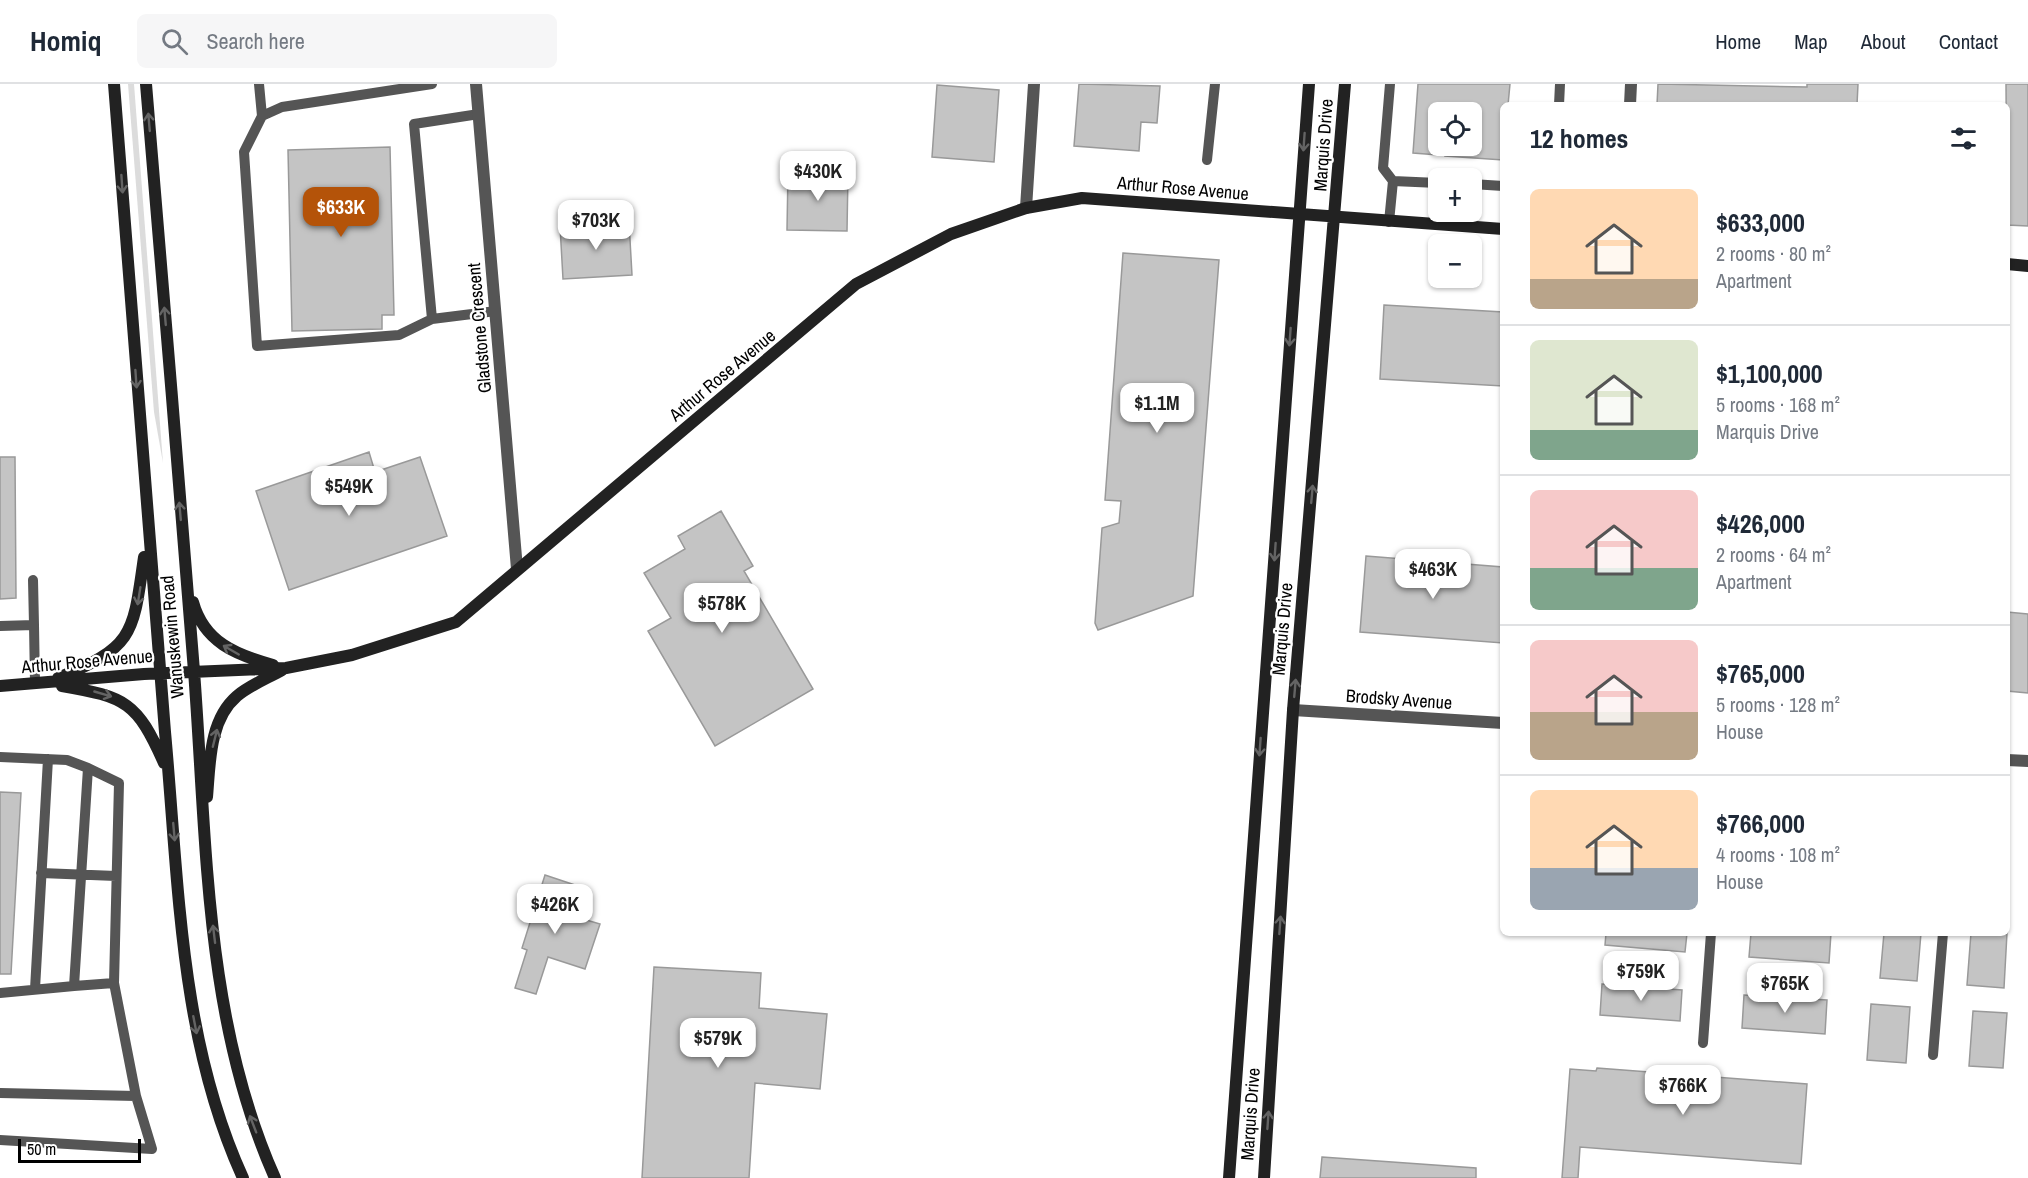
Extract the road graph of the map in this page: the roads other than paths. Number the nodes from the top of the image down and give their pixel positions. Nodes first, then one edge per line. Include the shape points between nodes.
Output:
1 (114, 84) edge
2 (146, 84) edge
3 (259, 84) edge
4 (432, 84) edge
5 (477, 84) edge
6 (1034, 84) edge
7 (1215, 84) edge
8 (1308, 84) edge
9 (1345, 84) edge
10 (1390, 84) edge
11 (1560, 84) edge
12 (1631, 84) edge
13 (1559, 102) edge
14 (1630, 102) edge
15 (479, 114) junction
16 (262, 116) junction
17 (1207, 160) dead end
18 (1393, 181) junction
19 (1428, 183) edge
20 (1482, 185) edge
21 (1500, 186) edge
22 (1026, 208) junction
23 (1299, 216) junction
24 (1335, 218) junction
25 (1389, 222) junction
26 (1500, 229) edge
27 (2010, 264) edge
28 (2028, 266) edge
29 (495, 311) junction
30 (432, 319) junction
31 (147, 538) junction
32 (185, 569) junction
33 (517, 569) junction
34 (33, 580) dead end
35 (34, 625) junction
36 (0, 626) edge
37 (286, 668) junction
38 (160, 673) junction
39 (194, 673) junction
40 (41, 683) junction
41 (0, 686) edge
42 (1293, 710) junction
43 (1500, 723) edge
44 (0, 757) edge
45 (48, 759) junction
46 (2010, 760) edge
47 (2028, 761) edge
48 (88, 768) junction
49 (169, 773) junction
50 (203, 838) junction
51 (41, 873) junction
52 (81, 875) junction
53 (116, 876) junction
54 (1711, 936) edge
55 (1943, 936) edge
56 (114, 983) junction
57 (74, 986) junction
58 (35, 989) junction
59 (0, 993) edge
60 (1703, 1043) dead end
61 (1933, 1055) dead end
62 (0, 1093) edge
63 (136, 1096) junction
64 (0, 1140) edge
65 (243, 1178) edge
66 (275, 1178) edge
67 (1229, 1178) edge
68 (1264, 1178) edge

1 -> 31 main road, Wanuskewin Road
32 -> 2 main road, Wanuskewin Road
3 - 16 lane
4 - 16 lane via 282,107
5 - 15 street, Gladstone Crescent
6 - 22 street
7 - 17 lane
8 -> 23 main road, Marquis Drive
9 - 24 main road, Marquis Drive
10 - 18 lane via 1383,168
11 - 13 lane
12 - 14 street
15 - 29 street, Gladstone Crescent
15 - 30 lane via 414,124
16 - 30 lane via 244,152 257,346 399,335
18 - 19 lane
18 - 25 lane
20 - 21 lane
22 - 23 main road, Arthur Rose Avenue via 1082,198
22 - 33 main road, Arthur Rose Avenue via 951,234 856,284
23 - 24 main road, Arthur Rose Avenue
23 -> 67 main road, Marquis Drive
24 - 25 main road, Arthur Rose Avenue
42 -> 24 main road, Marquis Drive
25 - 26 main road, Arthur Rose Avenue
27 - 28 main road
29 - 30 lane
29 - 33 street, Gladstone Crescent
31 - 38 main road, Wanuskewin Road
31 -> 40 main road via 137,607 119,646 94,664
37 -> 32 main road via 231,652 207,633 196,614
32 - 39 main road, Wanuskewin Road
33 - 37 main road, Arthur Rose Avenue via 456,622 352,655
34 - 35 lane
35 - 36 lane
35 - 40 lane
37 - 39 main road, Arthur Rose Avenue
50 -> 37 main road via 214,737 221,718 238,696
38 - 39 main road, Arthur Rose Avenue
38 - 40 main road, Arthur Rose Avenue
38 - 49 main road, Wanuskewin Road
39 - 50 main road, Wanuskewin Road
40 - 41 main road, Arthur Rose Avenue
40 -> 49 main road via 97,692 130,706 140,714
42 - 43 street, Brodsky Avenue
68 -> 42 main road, Marquis Drive
44 - 45 lane
45 - 48 lane via 67,760
45 - 51 lane
46 - 47 street
48 - 52 lane
48 - 53 lane via 119,783
49 -> 65 main road, Wanuskewin Road via 184,959 194,1021 213,1104
66 -> 50 main road, Wanuskewin Road via 246,1106 234,1062
51 - 52 lane
51 - 58 lane
52 - 53 lane
52 - 57 lane
53 - 56 lane
54 - 60 lane
55 - 61 lane
56 - 57 lane
56 - 63 lane
57 - 58 lane
58 - 59 lane
62 - 63 lane
63 - 64 lane via 152,1149

